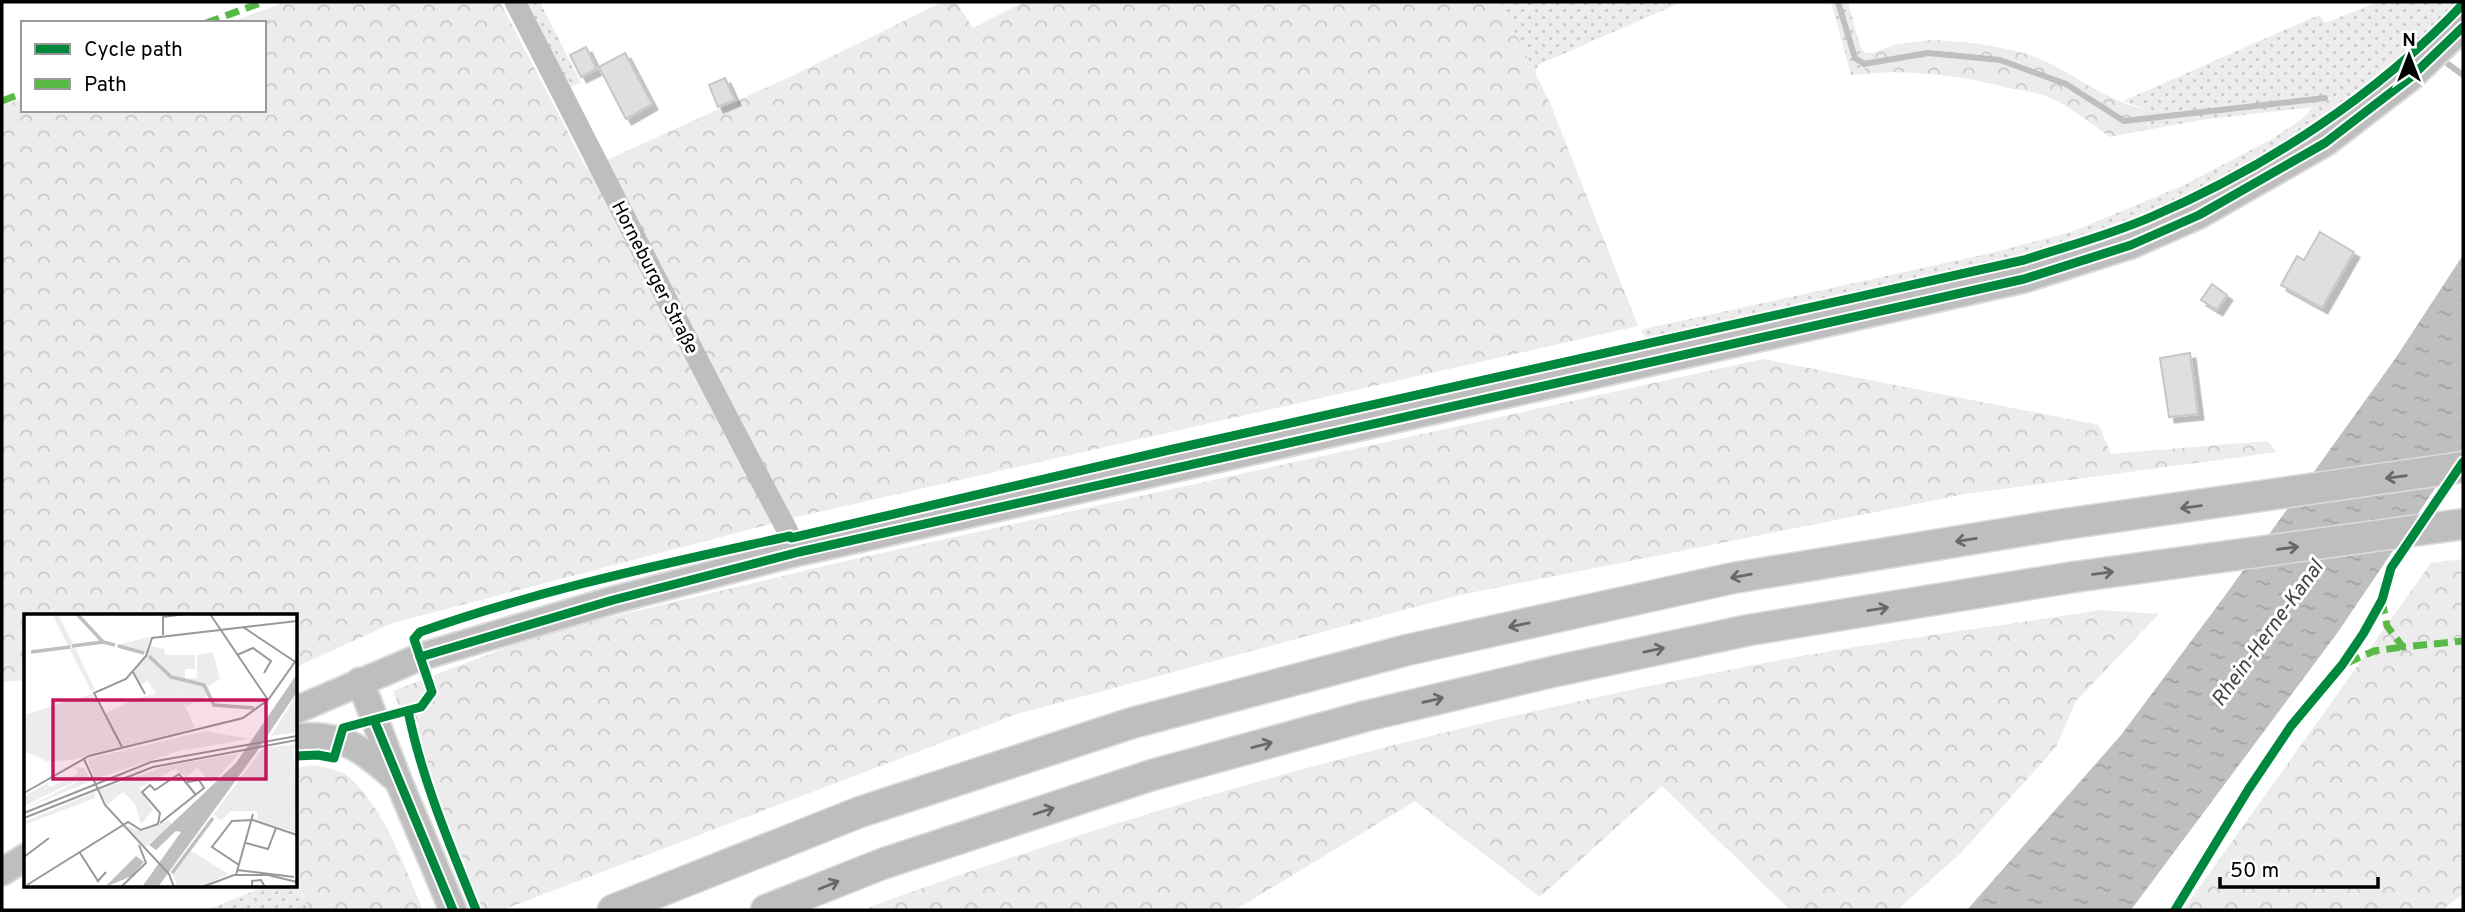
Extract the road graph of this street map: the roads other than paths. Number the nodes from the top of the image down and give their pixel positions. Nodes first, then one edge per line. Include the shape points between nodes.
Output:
1 (514, 2) edge
2 (2463, 27) edge
3 (2463, 467) edge
4 (2463, 524) edge
5 (799, 552) junction
6 (360, 681) junction
7 (298, 709) edge
8 (298, 737) edge
9 (398, 780) junction
10 (24, 858) edge
11 (2, 872) edge
12 (453, 910) edge
13 (613, 910) edge
14 (766, 910) edge

1 - 5 street, Horneburger Straße
2 - 5 main road via 2411,77 2325,143 2199,215 2131,245 2024,279
3 -> 13 highway via 2058,525 1734,578 1407,650 1119,727 860,813
14 -> 4 highway via 882,864 1152,775 1366,716 1556,671 1749,630 2074,577
5 - 6 main road via 613,600 420,657
6 - 7 main road
6 - 9 main road
8 - 9 main road via 322,737 363,750
9 - 12 main road
10 - 11 main road

